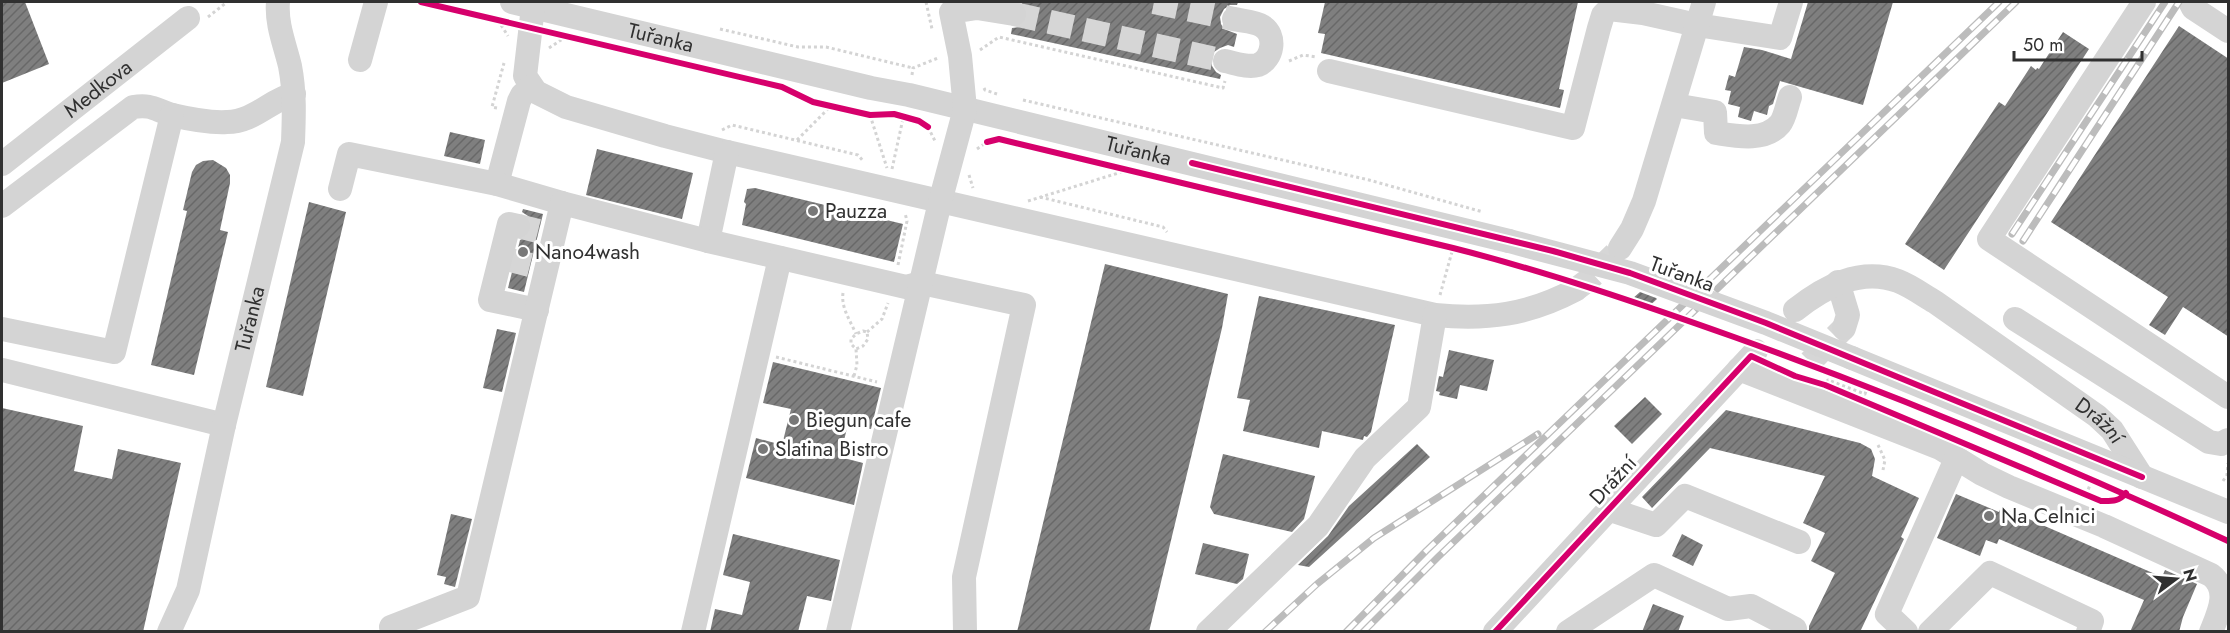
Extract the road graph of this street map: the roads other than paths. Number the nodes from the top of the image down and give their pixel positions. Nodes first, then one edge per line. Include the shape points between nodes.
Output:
1 (278, 2) edge
2 (376, 2) edge
3 (1704, 2) edge
4 (1791, 2) edge
5 (2144, 2) edge
6 (2190, 2) edge
7 (950, 7) edge
8 (1014, 14) tunnel mouth
9 (188, 18) dead end
10 (516, 19) edge
11 (1234, 19) tunnel mouth
12 (1697, 25) junction
13 (2229, 31) edge
14 (360, 60) dead end
15 (1227, 61) tunnel mouth
16 (1329, 71) dead end
17 (531, 87) junction
18 (294, 94) junction
19 (1790, 97) dead end
20 (1674, 105) junction
21 (965, 108) junction
22 (172, 115) junction
23 (724, 141) junction
24 (4, 155) edge
25 (497, 184) junction
26 (340, 189) dead end
27 (940, 202) junction
28 (562, 203) junction
29 (2, 206) edge
30 (708, 241) junction
31 (1620, 248) tunnel mouth
32 (525, 254) junction
33 (780, 258) junction
34 (1838, 282) junction
35 (922, 283) junction
36 (1575, 290) tunnel mouth
37 (537, 310) junction
38 (1435, 315) junction
39 (2015, 319) dead end
40 (2, 329) edge
41 (1756, 351) dead end
42 (1739, 369) junction
43 (2, 370) edge
44 (2229, 398) edge
45 (224, 425) junction
46 (2229, 440) edge
47 (1956, 459) junction
48 (2139, 488) junction
49 (1608, 509) junction
50 (2229, 512) edge
51 (1798, 542) dead end
52 (391, 627) dead end
53 (169, 632) edge
54 (693, 632) edge
55 (838, 632) edge
56 (965, 632) edge
57 (1208, 632) edge
58 (1495, 632) edge
59 (1568, 632) edge
60 (1794, 632) edge
61 (1906, 632) edge
62 (1930, 632) edge
63 (2088, 632) edge
64 (2211, 632) edge

1 - 18 street, Tuřanka
2 - 14 street
3 - 12 street, Tuřanka
4 - 12 street via 1780,38
5 - 44 street via 1989,239
6 - 13 street via 2193,8
7 - 8 street
7 - 21 street
9 - 24 street, Medkova
10 - 17 street via 525,76
10 - 21 street, Tuřanka
11 - 15 street via 1263,26 1270,34 1271,50 1258,64
12 - 16 street via 1610,9 1603,15 1573,128
12 - 20 street, Tuřanka
17 - 23 street via 566,107 665,136
17 - 25 street via 522,95
18 - 22 street via 244,120 212,121
18 - 45 street, Tuřanka via 293,142
19 - 20 street via 1781,124 1765,135 1742,137 1716,133 1715,112
20 - 31 street, Tuřanka via 1644,201
21 - 27 street
21 - 48 street, Tuřanka, bridge via 1630,273 1852,358
22 - 29 street via 146,105 132,107
22 - 40 street via 114,352
23 - 27 street
23 - 30 street
25 - 26 street via 349,154
25 - 28 street
27 - 35 street
27 - 38 street
28 - 30 street
28 - 32 street
30 - 33 street
32 - 37 street
32 - 37 street via 490,300
33 - 35 street via 893,284
33 - 54 street
34 - 34 street, Drážní via 1845,318 1839,300 1833,297 1803,304
34 - 48 street, Drážní via 1888,278 1935,302 2097,416 2112,430
35 - 55 street
35 - 56 street via 1024,305 964,577
36 - 38 street via 1534,308 1502,316
37 - 52 street via 468,597
38 - 57 street via 1419,407 1365,458 1318,526
39 - 46 street via 2209,442 2222,444
41 - 42 street, Drážní
42 - 47 street via 1940,448
42 - 49 street, Drážní
43 - 45 street
45 - 53 street, Tuřanka via 188,590
47 - 61 street via 1887,614
47 - 64 street via 2009,487 2211,575 2220,584 2223,598
48 - 50 street, Tuřanka
49 - 51 street via 1656,525 1684,496
49 - 58 street, Drážní
59 - 60 street via 1654,575 1728,609 1751,606 1795,629
62 - 63 street via 1990,573 2092,621

